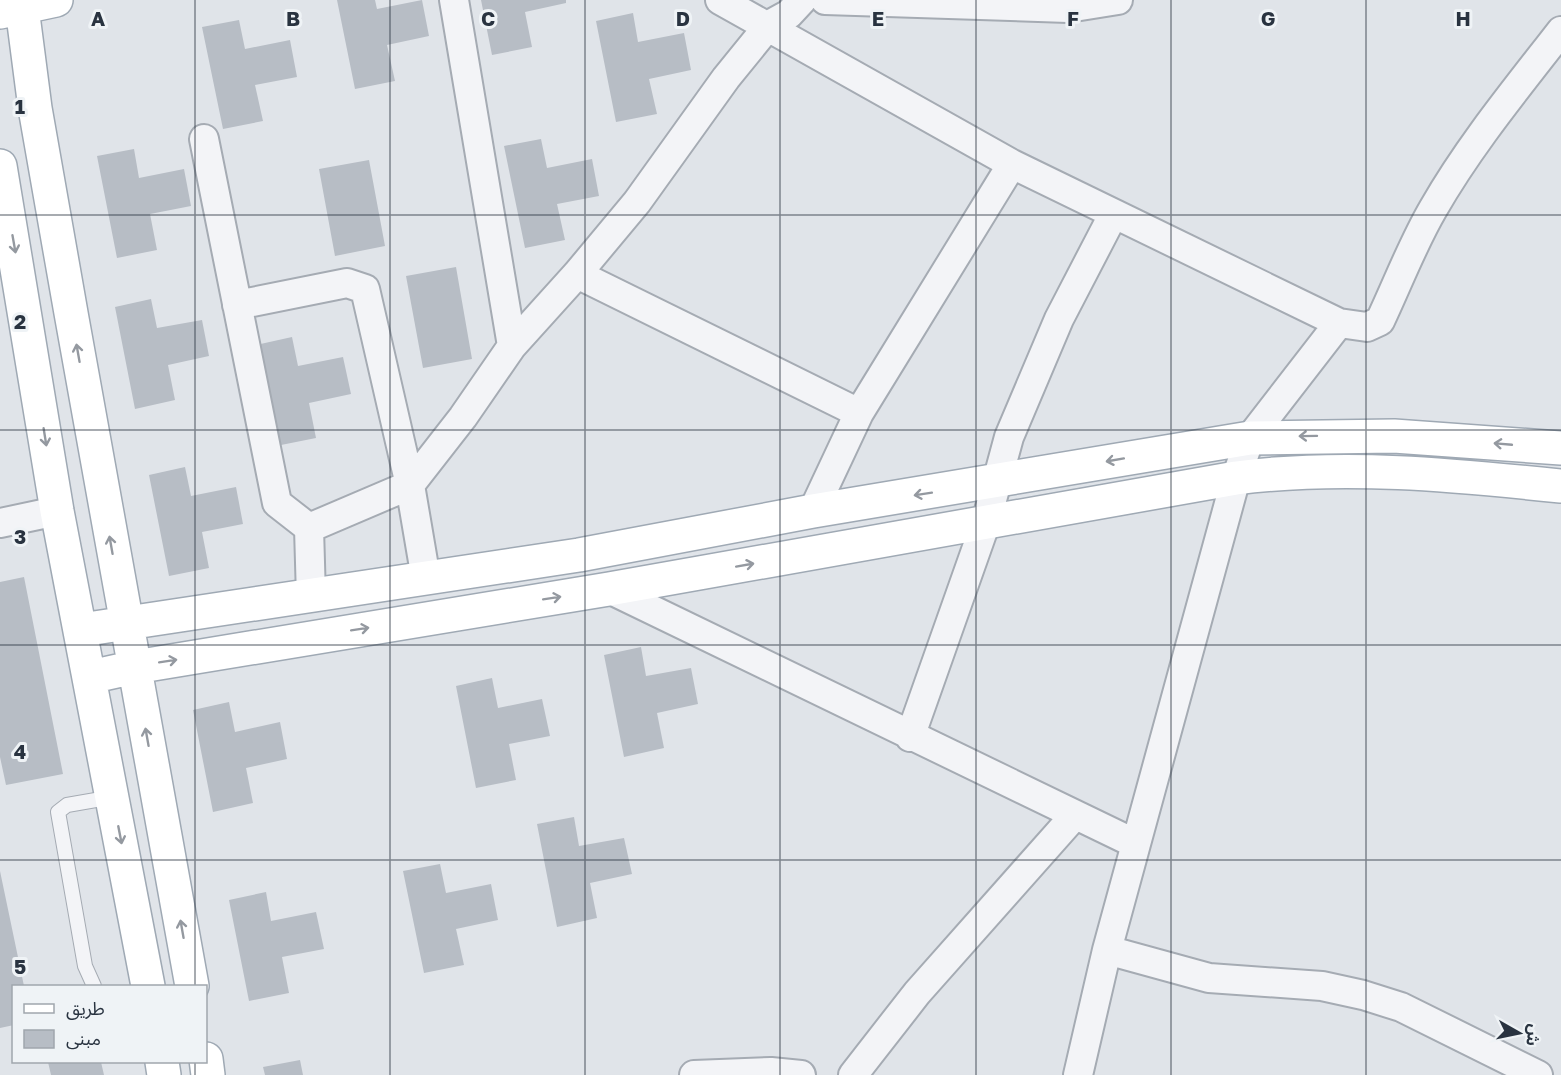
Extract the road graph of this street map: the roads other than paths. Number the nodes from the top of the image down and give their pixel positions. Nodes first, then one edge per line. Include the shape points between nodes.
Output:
1 (56, 0) edge
2 (454, 0) edge
3 (720, 0) edge
4 (802, 0) edge
5 (825, 0) edge
6 (1118, 0) edge
7 (1021, 4) edge
8 (15, 7) edge
9 (769, 26) junction
10 (1561, 32) edge
11 (204, 140) dead end
12 (1012, 164) junction
13 (0, 166) edge
14 (1113, 215) junction
15 (577, 274) junction
16 (237, 305) junction
17 (1339, 323) junction
18 (512, 346) junction
19 (860, 412) junction
20 (1250, 438) junction
21 (1561, 448) edge
22 (1236, 478) junction
23 (997, 480) junction
24 (410, 485) junction
25 (1561, 486) edge
26 (57, 511) junction
27 (813, 511) junction
28 (986, 522) junction
29 (0, 523) edge
30 (309, 528) junction
31 (426, 579) junction
32 (609, 589) junction
33 (310, 597) junction
34 (125, 622) junction
35 (81, 630) junction
36 (135, 667) junction
37 (90, 677) junction
38 (910, 737) junction
39 (113, 797) junction
40 (1075, 815) junction
41 (1136, 844) junction
42 (1107, 950) junction
43 (93, 985) edge
44 (148, 985) edge
45 (192, 985) edge
46 (694, 1075) edge
47 (801, 1075) edge
48 (853, 1075) edge
49 (1078, 1075) edge
50 (1538, 1075) edge

1 - 8 main road
2 - 18 street
3 - 9 street
4 - 9 street
5 - 7 street
6 - 7 street via 1068,8
34 -> 8 main road
9 - 12 street
9 - 15 street via 726,78 637,202
10 - 17 street via 1486,128 1434,208 1408,255 1380,321 1367,327
11 - 16 street
12 - 14 street
12 - 19 street
13 -> 26 main road
14 - 17 street
14 - 23 street via 1059,319 1009,438
15 - 18 street
15 - 19 street
16 - 24 street via 346,283 365,289
16 - 30 street via 277,504
17 - 20 street
18 - 24 street
19 - 27 street
21 -> 20 main road via 1394,436
20 - 22 street
20 -> 23 main road
22 - 25 main road via 1345,470 1440,474
22 - 28 main road
22 - 41 street
23 -> 27 main road
23 - 28 street
24 - 30 street
24 - 31 street
26 - 29 street
26 - 35 main road
27 - 31 main road
32 -> 28 main road
28 - 38 street
30 - 33 street
31 - 33 main road
36 -> 32 main road
32 - 38 street
33 - 34 main road
34 - 35 main road
34 - 36 main road
35 - 37 main road
36 - 37 main road
45 -> 36 main road
37 - 39 main road
38 - 40 street
39 - 43 lane via 67,805 58,812 85,966
39 -> 44 main road
40 - 41 street
40 - 48 street via 917,993
41 - 42 street
42 - 49 street
42 - 50 street via 1209,978 1322,986 1363,995 1401,1007
46 - 47 street

